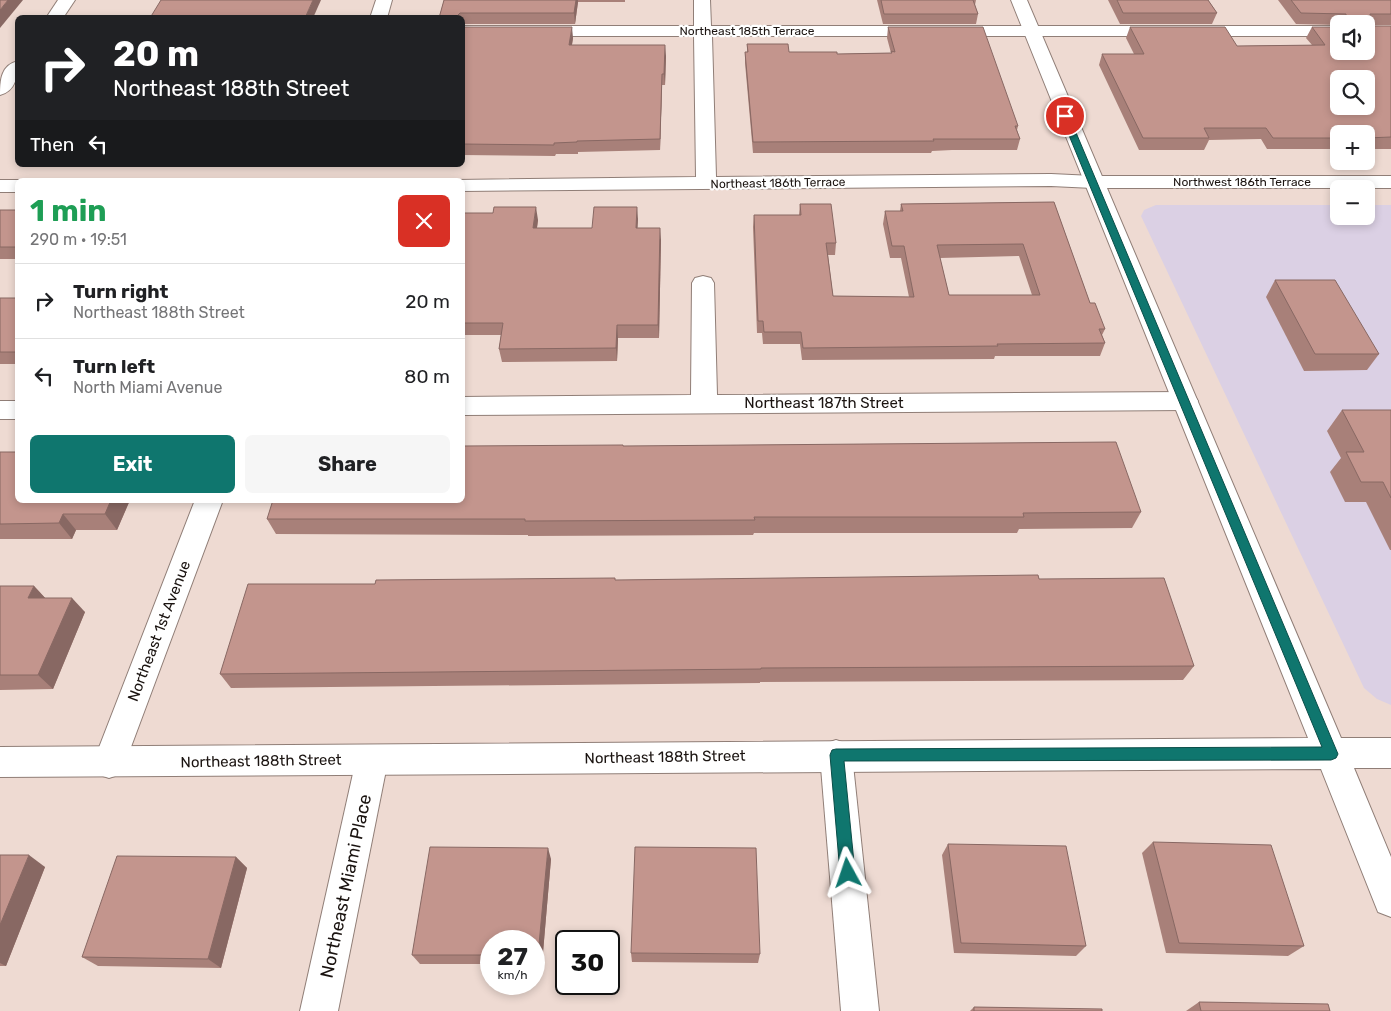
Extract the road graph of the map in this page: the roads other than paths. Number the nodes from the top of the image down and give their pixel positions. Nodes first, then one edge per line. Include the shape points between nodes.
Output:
1 (67, 0) edge
2 (384, 0) edge
3 (702, 0) edge
4 (1019, 0) edge
5 (56, 15) edge
6 (379, 15) edge
7 (465, 31) edge
8 (703, 31) junction
9 (1330, 31) edge
10 (1031, 32) junction
11 (15, 70) edge
12 (0, 89) edge
13 (1093, 182) junction
14 (1391, 182) edge
15 (706, 184) junction
16 (465, 185) edge
17 (0, 186) edge
18 (15, 186) edge
19 (703, 283) dead end
20 (1185, 401) junction
21 (704, 404) junction
22 (465, 406) edge
23 (0, 410) edge
24 (15, 410) edge
25 (207, 503) edge
26 (1391, 753) edge
27 (1331, 754) junction
28 (836, 755) junction
29 (372, 760) junction
30 (0, 762) edge
31 (109, 763) junction
32 (1391, 899) edge
33 (320, 1011) edge
34 (860, 1011) edge

1 - 5 street
2 - 6 street
3 - 8 street
4 - 10 street
7 - 8 street, Northeast 185th Terrace
8 - 10 street, Northeast 185th Terrace
8 - 15 street
9 - 10 street, Northeast 185th Terrace
10 - 13 street
11 - 12 street
13 - 14 street, Northwest 186th Terrace
13 - 15 street, Northeast 186th Terrace
13 - 20 street
15 - 16 street, Northeast 186th Terrace
17 - 18 street
19 - 21 street
20 - 21 street, Northeast 187th Street
20 - 27 street
21 - 22 street, Northeast 187th Street
23 - 24 street
25 - 31 street, Northeast 1st Avenue
26 - 27 street, Northeast 188th Street
27 - 28 street, Northeast 188th Street
27 - 32 street
28 - 29 street, Northeast 188th Street
28 - 34 street
29 - 31 street, Northeast 188th Street
29 - 33 street, Northeast Miami Place
30 - 31 street, Northeast 188th Street

